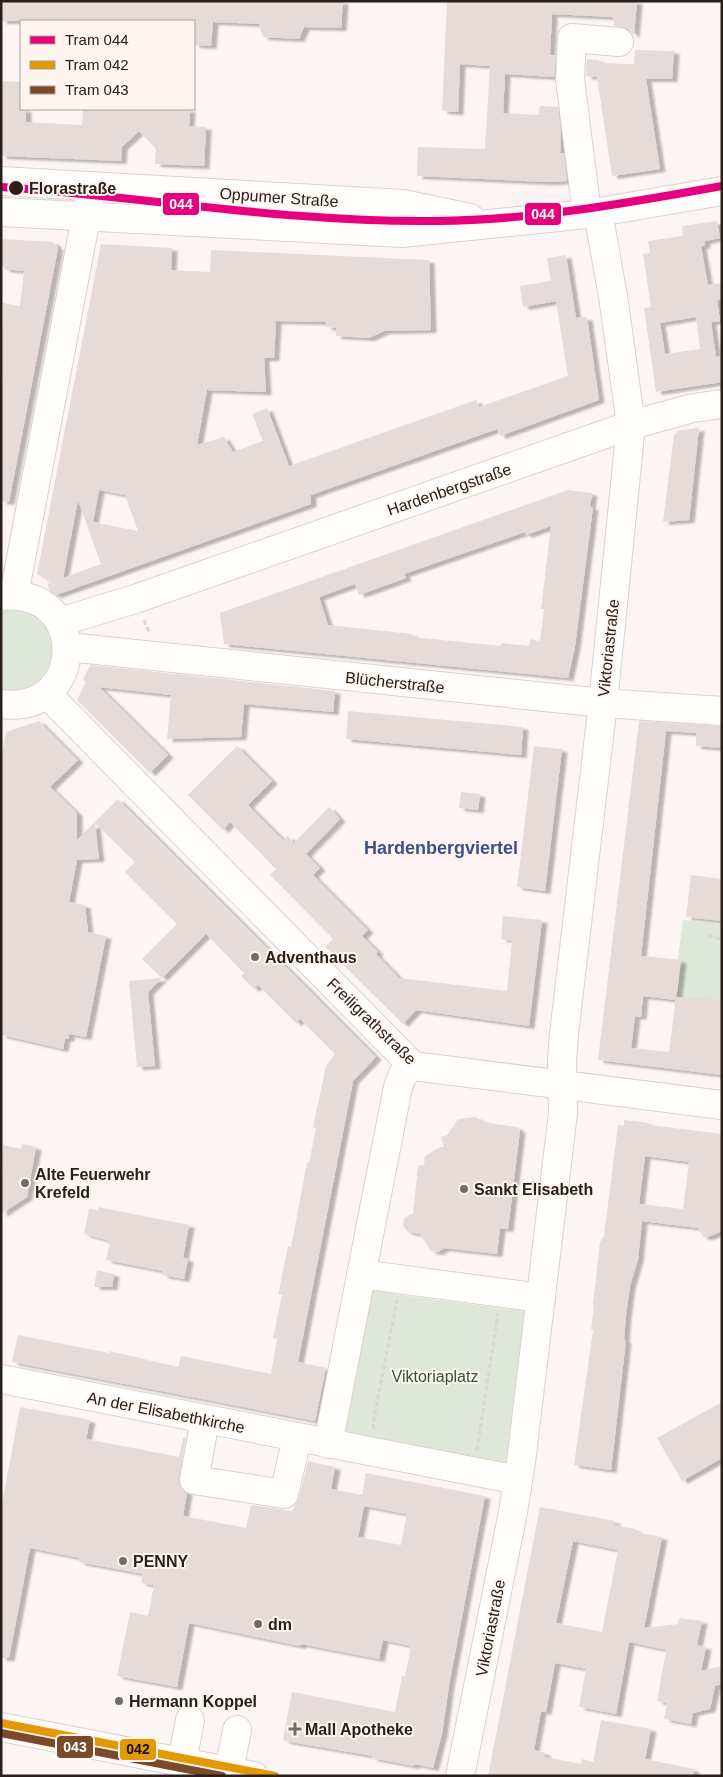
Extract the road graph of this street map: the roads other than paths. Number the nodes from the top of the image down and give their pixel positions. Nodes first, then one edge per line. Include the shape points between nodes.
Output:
1 (619, 42) dead end
2 (1, 181) edge
3 (92, 186) junction
4 (722, 190) edge
5 (1, 212) edge
6 (592, 213) junction
7 (87, 216) junction
8 (496, 223) junction
9 (722, 404) edge
10 (632, 424) junction
11 (8, 596) edge
12 (65, 637) junction
13 (47, 694) junction
14 (603, 703) junction
15 (1, 704) edge
16 (722, 711) edge
17 (413, 1066) junction
18 (563, 1085) junction
19 (722, 1105) edge
20 (361, 1274) junction
21 (541, 1298) junction
22 (2, 1384) edge
23 (205, 1420) junction
24 (297, 1438) junction
25 (328, 1444) junction
26 (518, 1480) junction
27 (190, 1720) dead end
28 (1, 1727) edge
29 (238, 1730) dead end
30 (182, 1762) junction
31 (242, 1773) edge
32 (460, 1776) edge

1 - 6 street, Viktoriastraße via 572,38 570,79
2 - 3 street, Oppumer Straße
3 - 7 street
3 - 8 street, Oppumer Straße via 403,204
4 - 6 street, Oppumer Straße
5 - 7 street, Oppumer Straße
6 - 8 street, Oppumer Straße
6 - 10 street, Viktoriastraße via 613,296
7 - 8 street, Oppumer Straße via 402,233
7 - 11 street
9 - 10 street, Hardenbergstraße
10 - 12 street, Hardenbergstraße via 179,584
10 - 14 street, Viktoriastraße
11 - 12 street via 28,597 40,602
12 - 13 street via 66,664 59,681
12 - 14 street, Blücherstraße
13 - 15 street via 14,706
13 - 17 street, Freiligrathstraße
14 - 16 street, Blücherstraße
14 - 18 street, Viktoriastraße via 564,1034
17 - 18 street, Freiligrathstraße
17 - 20 street via 403,1074 398,1086
18 - 19 street, Freiligrathstraße
18 - 21 street via 563,1113
20 - 21 street
20 - 25 street
21 - 26 street
22 - 23 street, An der Elisabethkirche
23 - 24 street, An der Elisabethkirche
23 - 24 street via 194,1480 284,1494
24 - 25 street, An der Elisabethkirche
25 - 26 street
26 - 32 street, Viktoriastraße
27 - 30 street
28 - 30 street
29 - 31 street
30 - 31 street

